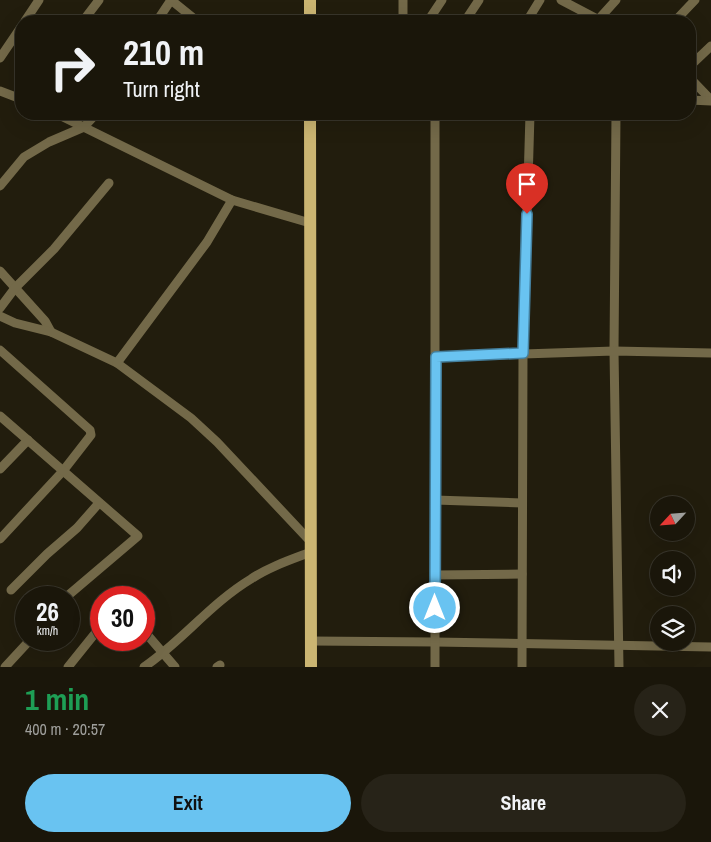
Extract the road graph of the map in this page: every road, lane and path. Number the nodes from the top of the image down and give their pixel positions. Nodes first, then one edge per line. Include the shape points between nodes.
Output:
1 (39, 0) edge
2 (99, 0) edge
3 (171, 0) edge
4 (310, 0) edge
5 (403, 0) edge
6 (442, 0) edge
7 (479, 0) edge
8 (540, 0) edge
9 (561, 0) edge
10 (616, 0) edge
11 (695, 0) edge
12 (29, 15) edge
13 (88, 15) edge
14 (161, 15) edge
15 (190, 15) edge
16 (310, 15) edge
17 (403, 15) edge
18 (432, 15) edge
19 (469, 15) edge
20 (531, 15) edge
21 (588, 15) edge
22 (604, 15) edge
23 (681, 15) edge
24 (15, 36) edge
25 (711, 46) edge
26 (0, 58) edge
27 (696, 60) edge
28 (696, 84) edge
29 (0, 92) edge
30 (15, 97) edge
31 (696, 100) edge
32 (711, 100) edge
33 (68, 120) edge
34 (91, 120) edge
35 (310, 120) edge
36 (436, 120) edge
37 (530, 120) edge
38 (616, 120) edge
39 (84, 128) junction
40 (109, 183) dead end
41 (0, 186) edge
42 (232, 200) junction
43 (310, 223) junction
44 (0, 271) edge
45 (15, 288) junction
46 (0, 308) edge
47 (0, 316) edge
48 (52, 332) junction
49 (0, 350) edge
50 (614, 351) junction
51 (523, 353) junction
52 (711, 353) edge
53 (436, 357) junction
54 (117, 363) junction
55 (0, 416) edge
56 (28, 440) junction
57 (0, 469) edge
58 (63, 471) junction
59 (435, 500) junction
60 (99, 503) junction
61 (522, 503) junction
62 (0, 539) edge
63 (310, 547) junction
64 (522, 574) junction
65 (435, 575) junction
66 (80, 586) edge
67 (11, 590) dead end
68 (90, 640) edge
69 (310, 641) junction
70 (435, 642) junction
71 (155, 644) edge
72 (522, 644) junction
73 (619, 646) junction
74 (711, 647) edge
75 (20, 651) edge
76 (164, 654) junction
77 (5, 667) edge
78 (68, 667) edge
79 (144, 667) edge
80 (175, 667) edge
81 (311, 667) edge
82 (434, 667) edge
83 (522, 667) edge
84 (619, 667) edge

1 - 12 street
2 - 13 street
3 - 14 street
3 - 15 street
4 - 16 main road
5 - 17 street
6 - 18 street
7 - 19 street
8 - 20 street
9 - 21 street
10 - 22 street
11 - 23 street
24 - 26 street
25 - 27 street
28 - 32 street
29 - 30 street
31 - 32 street
33 - 39 street
34 - 39 street
35 - 43 main road
36 - 53 street
37 - 51 street
38 - 50 street
39 - 41 street via 29,154
39 - 42 street
40 - 45 street via 54,249
42 - 43 street
42 - 54 street via 207,242
43 - 63 main road
44 - 45 street
45 - 46 street
45 - 48 street
47 - 48 street
48 - 54 street
49 - 58 street via 90,430 91,435
50 - 51 street
50 - 52 street
50 - 73 street
51 - 53 street
51 - 61 street
53 - 59 street
54 - 63 street via 191,418 217,442
55 - 56 street
56 - 57 street
56 - 58 street
58 - 60 street
58 - 62 street
59 - 61 street
59 - 65 street
60 - 66 street via 138,536
60 - 67 street
61 - 64 street
63 - 69 main road
63 - 76 street via 251,579 205,614
64 - 65 street
64 - 72 street
65 - 70 street
68 - 78 street
69 - 70 street
69 - 81 main road
70 - 72 street
70 - 82 street
71 - 76 street
72 - 73 street
72 - 83 street
73 - 74 street
73 - 84 street
75 - 77 street
76 - 79 street
76 - 80 street

